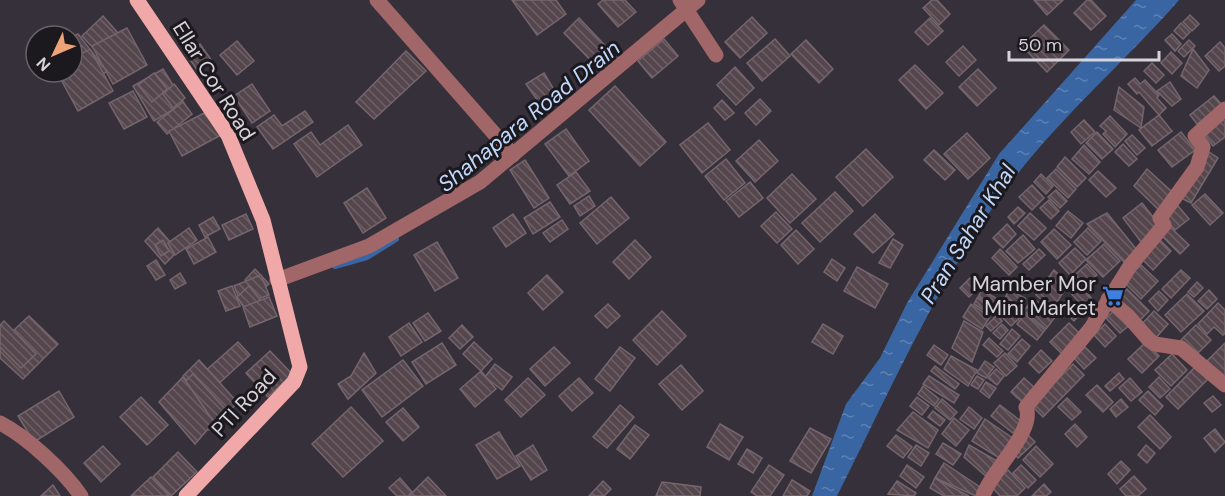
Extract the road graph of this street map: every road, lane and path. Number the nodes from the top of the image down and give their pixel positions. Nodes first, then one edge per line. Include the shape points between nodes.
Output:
1 (136, 0) edge
2 (377, 0) edge
3 (688, 3) edge
4 (716, 56) dead end
5 (1225, 109) edge
6 (513, 156) junction
7 (262, 220) joint
8 (277, 280) junction
9 (1108, 299) junction
10 (1225, 385) edge
11 (0, 423) edge
12 (81, 496) edge
13 (186, 496) edge
14 (983, 496) edge

1 - 7 main road, Ellar Cor Road via 228,135
2 - 6 street
3 - 4 street
3 - 6 street
5 - 9 street via 1195,136 1203,147 1197,167 1160,218 1164,225 1156,238 1143,249
6 - 8 street via 480,182 369,246
7 - 8 main road, PTI Road
8 - 13 main road, PTI Road via 300,367 294,382
9 - 10 street via 1149,340 1181,348
9 - 14 street via 1091,328 1026,407 1027,425 1001,468 988,481
11 - 12 street via 41,454

